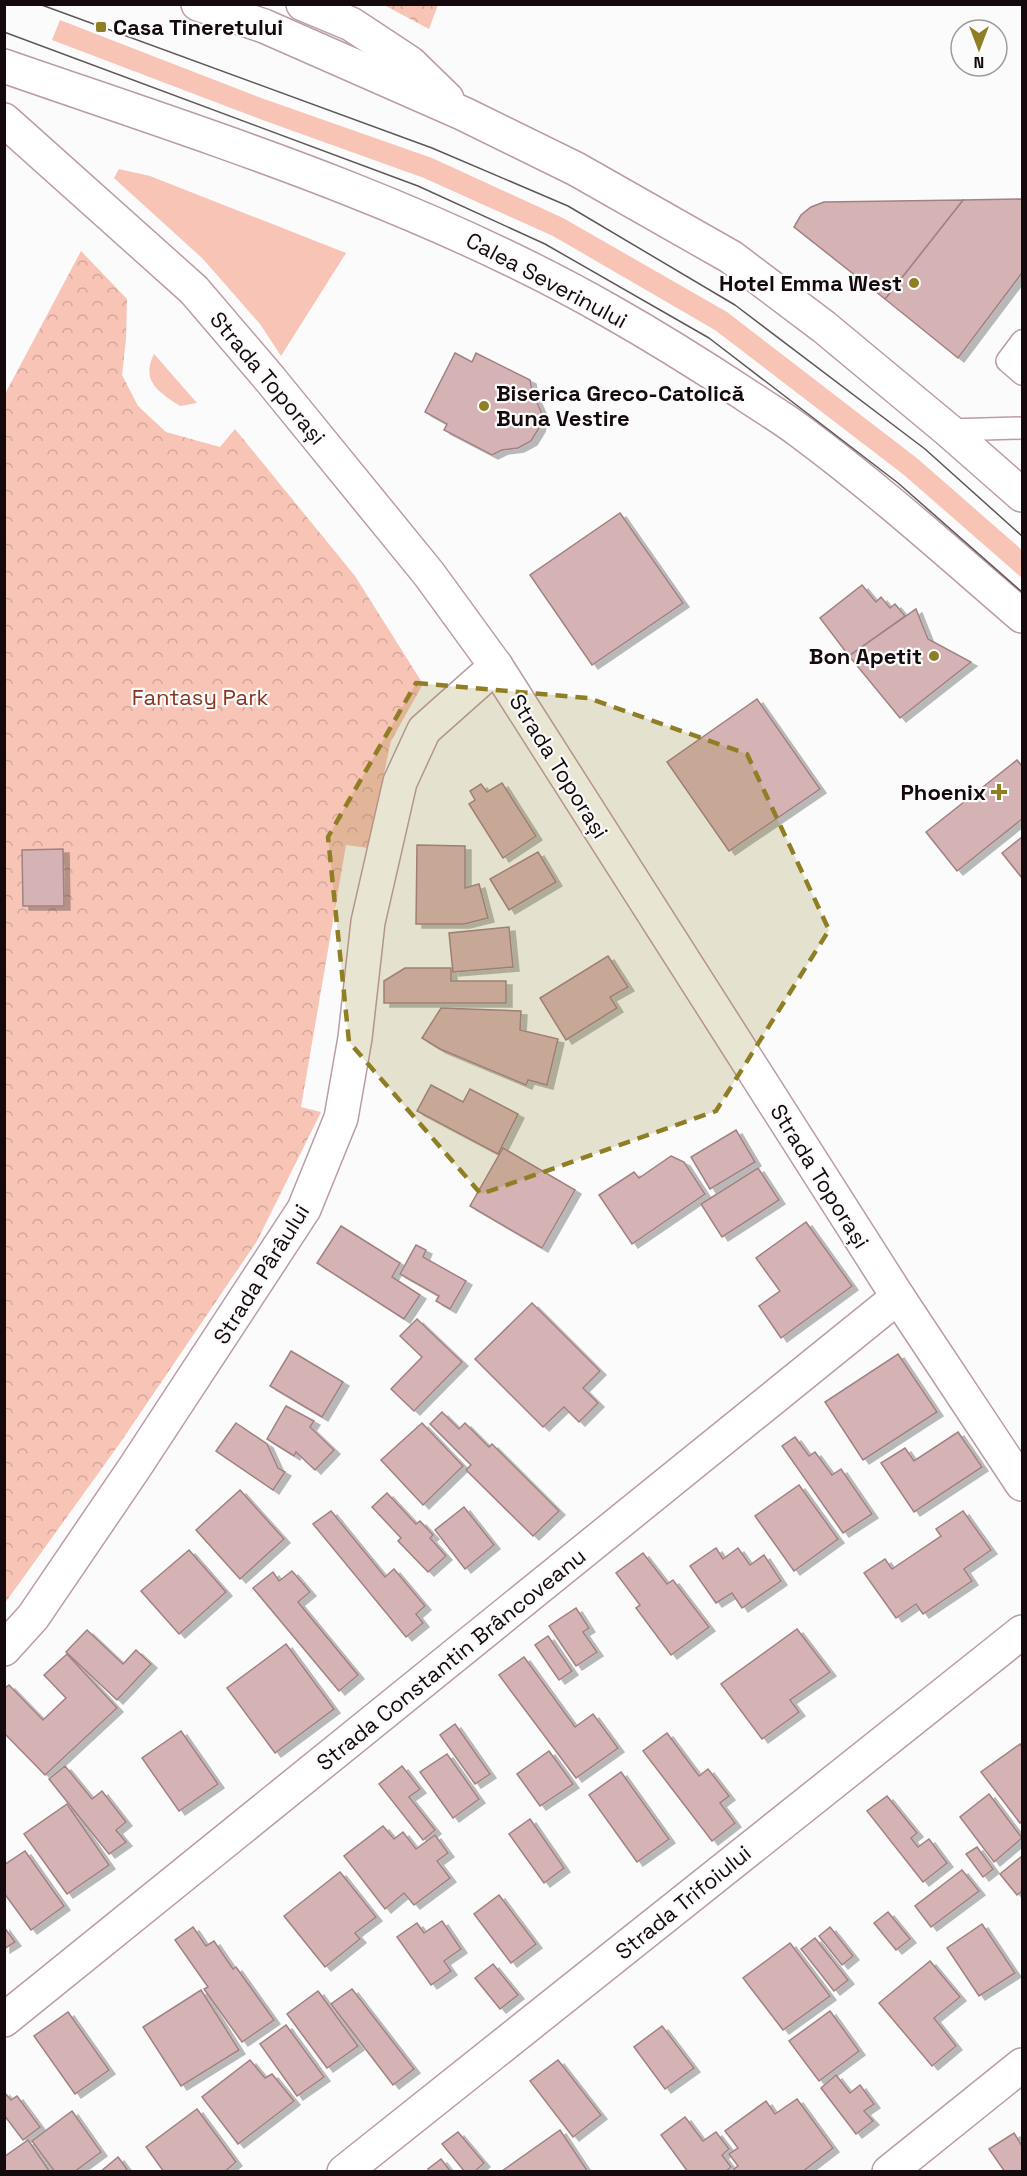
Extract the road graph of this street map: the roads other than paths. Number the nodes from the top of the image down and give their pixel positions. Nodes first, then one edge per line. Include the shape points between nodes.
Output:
1 (198, 4) edge
2 (303, 4) edge
3 (4, 66) edge
4 (464, 114) junction
5 (4, 120) edge
6 (1023, 341) edge
7 (1023, 374) edge
8 (1023, 428) edge
9 (948, 430) junction
10 (1023, 495) edge
11 (1023, 616) edge
12 (496, 666) junction
13 (898, 1298) junction
14 (1023, 1484) edge
15 (1023, 1632) edge
16 (4, 1649) edge
17 (4, 2020) edge
18 (1023, 2065) edge
19 (344, 2172) edge
20 (889, 2172) edge

1 - 4 street via 264,26
2 - 4 street via 351,24 410,63
3 - 11 street, Calea Severinului via 389,203 484,245 607,309 799,430 880,493
4 - 9 street via 576,169 731,257 824,327
5 - 12 street, Strada Toporași via 194,290 429,574
6 - 7 lane via 1007,361
8 - 9 lane
9 - 10 street
12 - 13 street, Strada Toporași
12 - 16 street, Strada Pârâului via 424,730 400,782 368,922 341,1118 304,1209 33,1617
13 - 14 street, Strada Toporași
13 - 17 street, Strada Constantin Brâncoveanu
15 - 19 street, Strada Trifoiului
18 - 20 street

